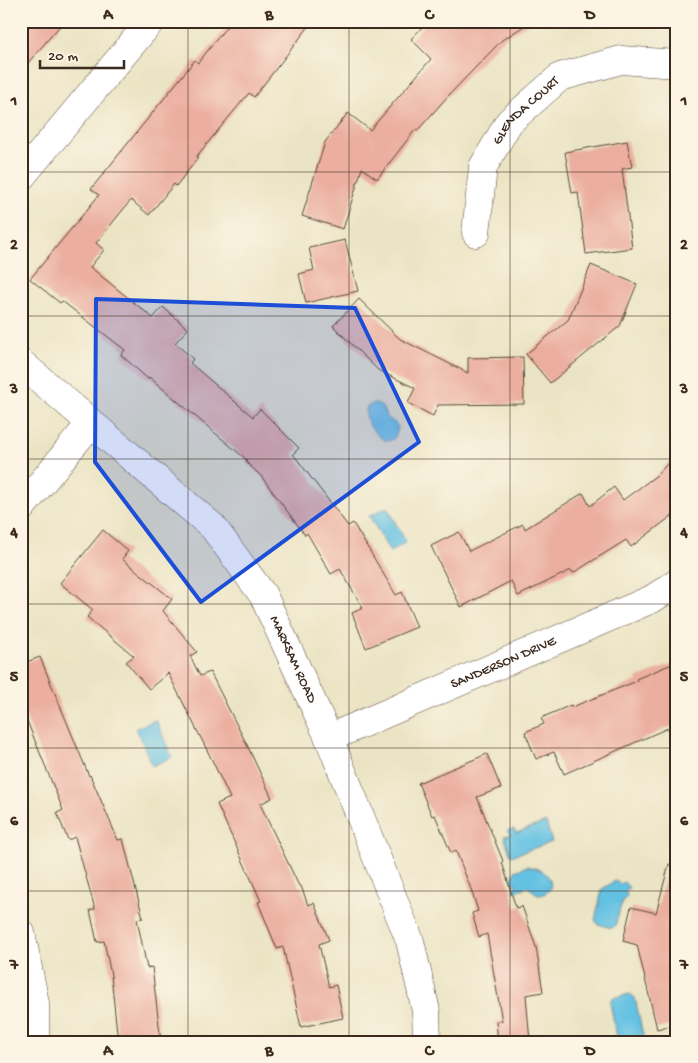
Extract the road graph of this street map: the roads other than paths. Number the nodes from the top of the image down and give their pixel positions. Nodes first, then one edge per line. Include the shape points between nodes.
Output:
1 (151, 21) edge
2 (677, 64) edge
3 (21, 177) edge
4 (476, 232) dead end
5 (21, 362) edge
6 (92, 423) junction
7 (21, 508) edge
8 (677, 583) edge
9 (329, 738) junction
10 (21, 933) edge
11 (36, 1042) edge
12 (428, 1042) edge

1 - 3 street
2 - 4 street, GLENDA COURT via 621,60 560,77 509,122 483,167
5 - 6 street, MARKSAM ROAD
6 - 7 street
6 - 9 street, MARKSAM ROAD via 213,527 263,595
8 - 9 street, SANDERSON DRIVE via 652,599
9 - 12 street, MARKSAM ROAD via 410,941 426,1011
10 - 11 street via 36,1003

